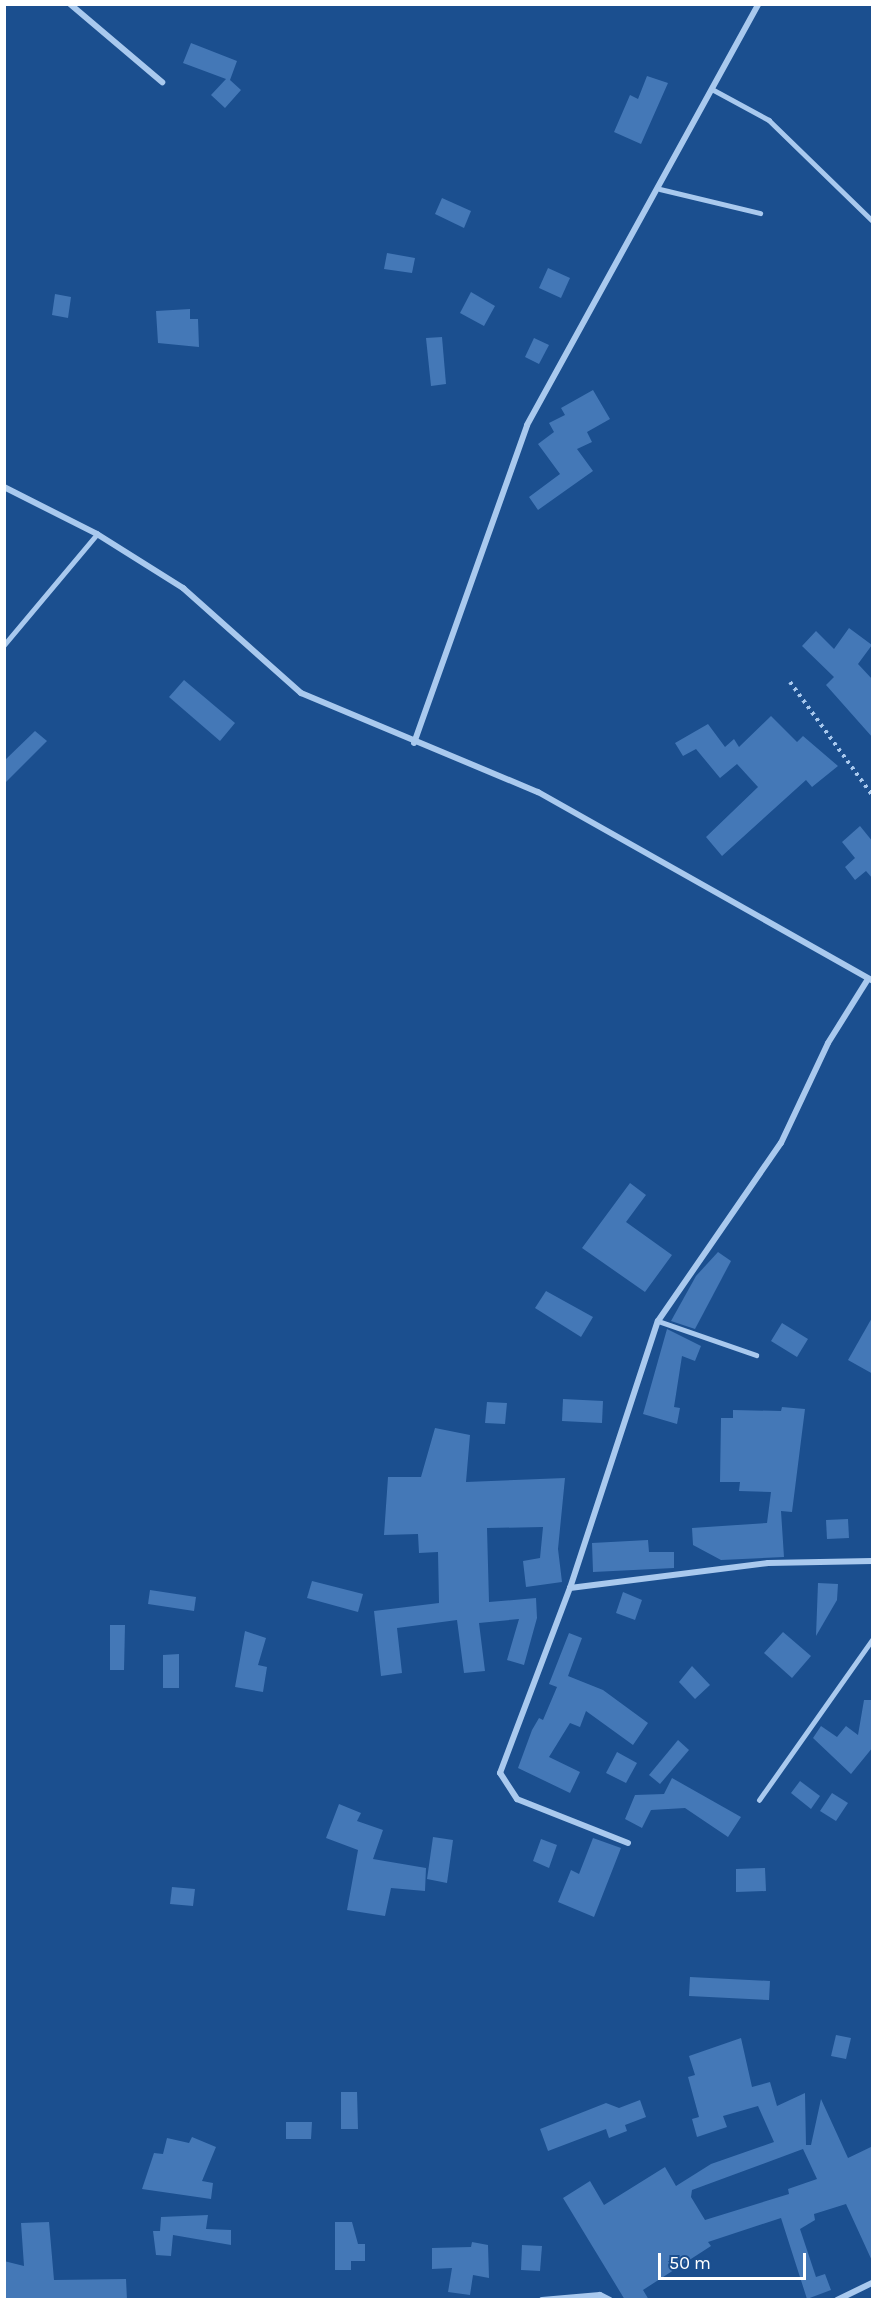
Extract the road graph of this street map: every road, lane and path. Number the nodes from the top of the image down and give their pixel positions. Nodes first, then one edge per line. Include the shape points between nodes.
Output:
1 (70, 4) edge
2 (758, 4) edge
3 (162, 82) dead end
4 (712, 89) junction
5 (660, 189) junction
6 (760, 213) dead end
7 (873, 220) edge
8 (4, 487) edge
9 (97, 534) junction
10 (4, 645) edge
11 (790, 682) dead end
12 (414, 743) junction
13 (873, 795) edge
14 (870, 979) edge
15 (658, 1321) junction
16 (756, 1355) dead end
17 (873, 1562) edge
18 (570, 1588) junction
19 (873, 1640) edge
20 (759, 1800) dead end
21 (628, 1843) dead end
22 (873, 2283) edge
23 (542, 2300) edge
24 (610, 2300) edge
25 (837, 2300) edge

1 - 3 street
2 - 4 street
4 - 5 street
4 - 7 lane via 769,120
5 - 6 lane
5 - 12 street via 527,425
8 - 9 street
9 - 10 lane
9 - 12 street via 183,588 300,693
11 - 13 path
12 - 14 street via 538,792
14 - 15 street via 828,1043 781,1143
15 - 16 lane
15 - 18 street
17 - 18 street via 768,1563
18 - 21 street via 500,1773 517,1799
19 - 20 lane
22 - 25 street
23 - 24 street via 600,2295

